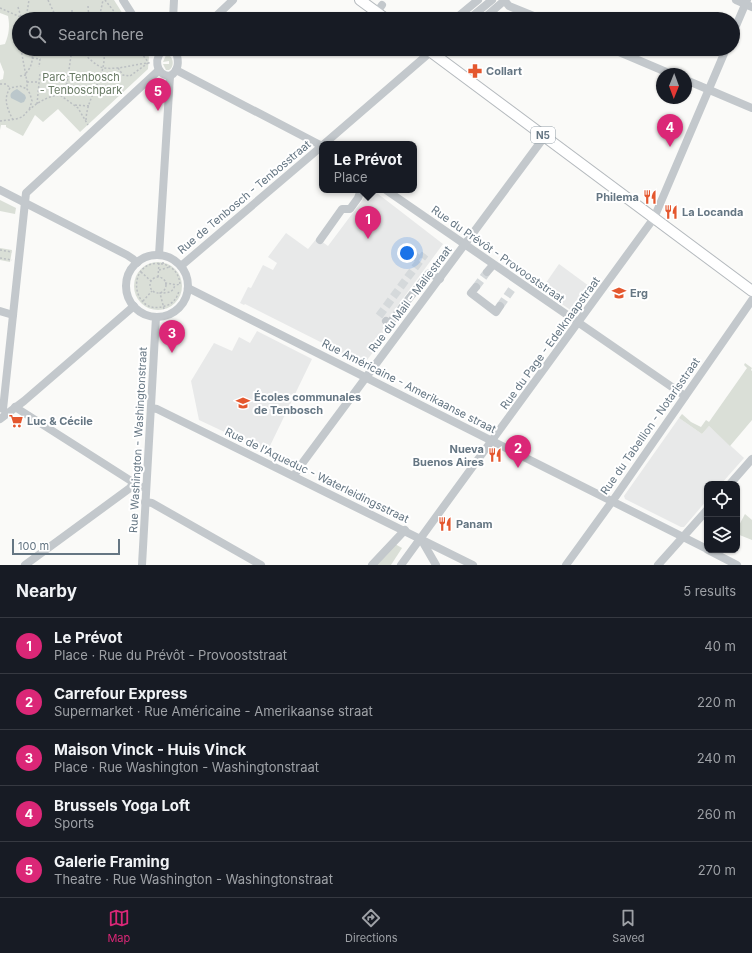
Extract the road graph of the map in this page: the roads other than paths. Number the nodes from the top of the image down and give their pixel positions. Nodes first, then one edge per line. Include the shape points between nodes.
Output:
1 (123, 0) edge
2 (174, 0) edge
3 (233, 0) edge
4 (360, 0) edge
5 (478, 0) edge
6 (492, 0) edge
7 (504, 0) edge
8 (736, 0) edge
9 (748, 4) edge
10 (131, 12) edge
11 (173, 12) edge
12 (220, 12) edge
13 (382, 12) edge
14 (463, 12) edge
15 (478, 12) edge
16 (491, 12) edge
17 (524, 12) edge
18 (740, 19) edge
19 (159, 56) edge
20 (178, 56) edge
21 (424, 56) edge
22 (439, 56) edge
23 (629, 56) edge
24 (723, 56) edge
25 (658, 68) edge
26 (176, 70) junction
27 (158, 71) junction
28 (170, 76) junction
29 (692, 83) edge
30 (709, 90) junction
31 (752, 108) edge
32 (545, 136) junction
33 (328, 141) edge
34 (319, 144) edge
35 (319, 149) edge
36 (0, 190) edge
37 (360, 193) edge
38 (390, 193) edge
39 (24, 202) junction
40 (654, 218) junction
41 (320, 240) dead end
42 (465, 245) junction
43 (161, 261) junction
44 (137, 263) junction
45 (493, 265) junction
46 (181, 266) junction
47 (487, 272) tunnel mouth
48 (440, 279) junction
49 (476, 287) dead end
50 (183, 290) junction
51 (752, 290) edge
52 (752, 300) edge
53 (134, 306) junction
54 (500, 306) dead end
55 (0, 311) edge
56 (13, 315) junction
57 (156, 317) junction
58 (386, 321) dead end
59 (578, 323) junction
60 (366, 377) junction
61 (684, 396) junction
62 (151, 408) junction
63 (7, 409) edge
64 (0, 420) edge
65 (491, 441) junction
66 (752, 458) edge
67 (294, 476) junction
68 (733, 481) edge
69 (133, 483) junction
70 (146, 488) junction
71 (611, 501) junction
72 (145, 502) junction
73 (704, 513) edge
74 (405, 530) junction
75 (683, 537) junction
76 (420, 538) junction
77 (704, 548) edge
78 (714, 553) edge
79 (25, 565) edge
80 (142, 565) edge
81 (261, 565) edge
82 (372, 565) edge
83 (401, 565) edge
84 (436, 565) edge
85 (473, 565) edge
86 (566, 565) edge
87 (658, 565) edge
88 (738, 565) edge

1 - 10 street
2 - 11 street
3 - 12 street
4 - 13 main road via 380,8
5 - 14 street
6 - 15 street
7 - 16 street
7 - 17 street via 509,6
8 - 9 street
9 - 18 street
19 - 27 street
20 - 26 street
21 - 33 street, Rue de Tenbosch - Tenbosstraat
22 - 32 main road, N5
23 - 25 street
24 - 30 street, Rue du Page - Edelknaapstraat
26 - 28 street
26 - 34 street
27 - 28 street
27 - 39 street via 26,192
28 - 43 street
29 - 30 street
30 - 31 street
30 - 40 street, Rue du Page - Edelknaapstraat
32 - 40 main road, N5
32 - 42 street, Rue du Mail - Maliestraat
35 - 46 street, Rue de Tenbosch - Tenbosstraat
36 - 39 street
37 - 41 street via 350,209 342,209
38 - 42 street, Rue du Prévôt - Provooststraat
39 - 44 street via 127,255
39 - 56 street
40 - 51 main road, N5
40 - 59 street, Rue du Page - Edelknaapstraat
42 - 45 street, Rue du Prévôt - Provooststraat
42 - 48 street, Rue du Mail - Maliestraat
43 - 44 street via 151,256
43 - 46 street via 167,257
44 - 53 street via 128,276 127,283 129,300
45 - 47 street
45 - 59 street, Rue du Prévôt - Provooststraat
46 - 50 street via 188,280
48 - 58 street via 429,273 389,324
48 - 60 street, Rue du Mail - Maliestraat
49 - 54 street via 471,293 496,312
50 - 57 street via 185,301 176,311
50 - 60 street, Rue Américaine - Amerikaanse straat
52 - 61 street, Rue du Tabellion - Notarisstraat
53 - 57 street via 144,314
53 - 63 street
55 - 56 street
56 - 63 street
57 - 62 street, Rue Washington - Washingtonstraat
59 - 61 street, Rue du Prévôt - Provooststraat
59 - 65 street, Rue du Page - Edelknaapstraat
60 - 65 street, Rue Américaine - Amerikaanse straat
60 - 67 street, Rue du Mail - Maliestraat
61 - 71 street, Rue du Tabellion - Notarisstraat
62 - 67 street, Rue de l'Aqueduc - Waterleidingsstraat
62 - 70 street, Rue Washington - Washingtonstraat
63 - 64 street
63 - 69 street
65 - 71 street, Rue Américaine - Amerikaanse straat
65 - 76 street, Rue du Page - Edelknaapstraat
66 - 68 street
67 - 74 street, Rue de l'Aqueduc - Waterleidingsstraat
69 - 70 street
69 - 79 street via 130,488
70 - 72 street, Rue Washington - Washingtonstraat
71 - 75 street, Rue Américaine - Amerikaanse straat
71 - 86 street, Rue du Tabellion - Notarisstraat
72 - 80 street, Rue Washington - Washingtonstraat
72 - 81 street via 152,503
73 - 75 street
74 - 76 street, Rue de l'Aqueduc - Waterleidingsstraat
74 - 82 street
75 - 77 street, Rue Américaine - Amerikaanse straat
75 - 87 street
76 - 83 street, Rue du Page - Edelknaapstraat
76 - 84 street
76 - 85 street, Rue de l'Aqueduc - Waterleidingsstraat
78 - 88 street, Rue Américaine - Amerikaanse straat

